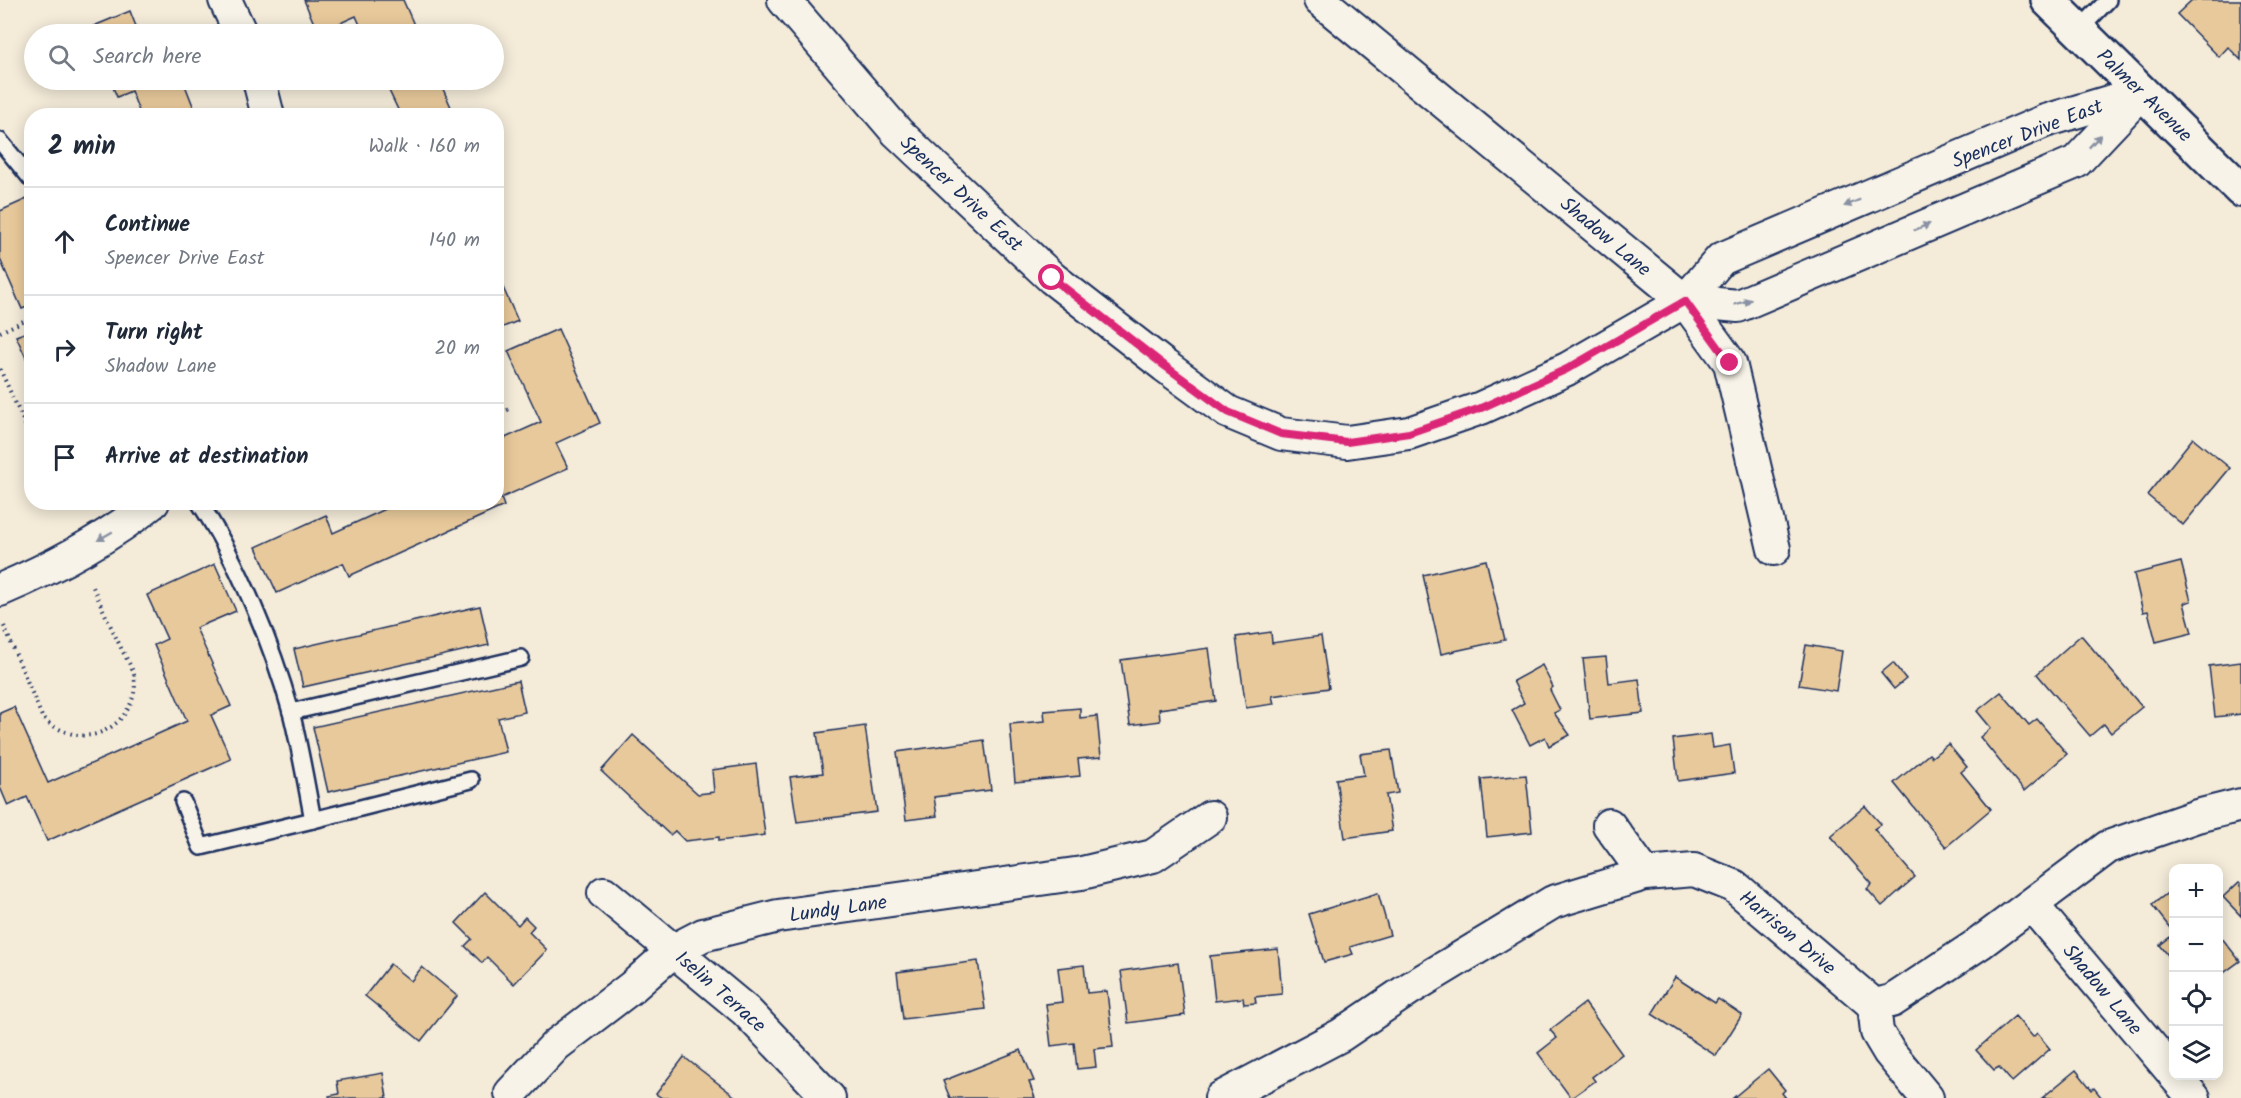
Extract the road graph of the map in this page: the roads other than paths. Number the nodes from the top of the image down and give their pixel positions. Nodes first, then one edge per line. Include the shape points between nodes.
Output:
1 (225, 0) edge
2 (784, 0) edge
3 (1320, 0) edge
4 (2048, 0) edge
5 (2108, 0) edge
6 (236, 24) edge
7 (2079, 30) junction
8 (261, 90) edge
9 (2142, 92) junction
10 (266, 108) edge
11 (0, 141) edge
12 (24, 170) edge
13 (2241, 190) edge
14 (1685, 301) junction
15 (143, 510) edge
16 (204, 510) edge
17 (1774, 549) dead end
18 (0, 590) edge
19 (521, 658) dead end
20 (291, 712) junction
21 (471, 780) dead end
22 (183, 802) dead end
23 (2241, 805) edge
24 (1210, 817) dead end
25 (313, 820) junction
26 (1609, 825) dead end
27 (1645, 874) junction
28 (604, 893) dead end
29 (2032, 905) junction
30 (674, 950) junction
31 (1874, 1005) junction
32 (2169, 1069) edge
33 (2178, 1080) edge
34 (511, 1093) dead end
35 (829, 1098) edge
36 (1221, 1098) edge
37 (1927, 1098) edge
38 (2194, 1098) edge

1 - 6 street
2 - 14 street, Spencer Drive East via 897,132 1052,278 1228,412 1281,434 1347,442 1409,433 1481,408 1567,369
3 - 14 street, Shadow Lane
4 - 7 street, Palmer Avenue
5 - 7 lane
7 - 9 street, Palmer Avenue
8 - 10 street
9 - 13 street, Palmer Avenue
9 -> 14 street, Spencer Drive East via 2045,122 1721,259
14 -> 9 street, Spencer Drive East via 1738,306 2076,162
11 - 12 lane
14 - 17 street, Shadow Lane via 1730,363
15 -> 18 street via 42,573
16 - 20 lane via 255,610
19 - 20 lane
20 - 25 lane
21 - 25 lane
22 - 25 lane via 201,847
23 - 29 street via 2108,847
24 - 30 street, Lundy Lane via 1153,856 1082,873 778,916 703,935
26 - 27 street
27 - 31 street, Harrison Drive via 1694,870 1734,886
27 - 36 street, Harrison Drive via 1553,902 1341,1035
28 - 30 street, Iselin Terrace
29 - 31 street via 1892,1001
29 - 32 street, Shadow Lane
30 - 34 street, Lundy Lane via 556,1045
30 - 35 street, Iselin Terrace via 746,1011
31 - 37 street via 1877,1032 1888,1052
33 - 38 street, Shadow Lane

